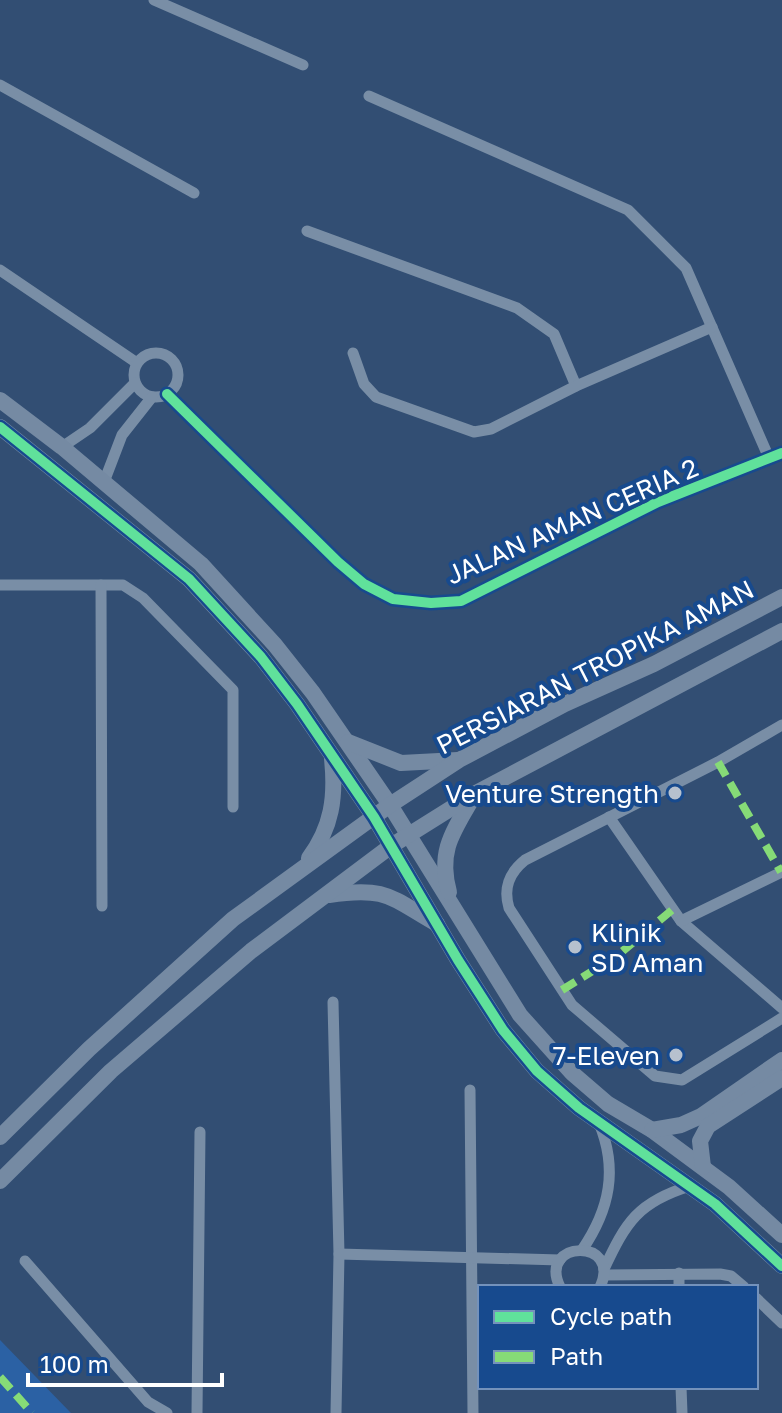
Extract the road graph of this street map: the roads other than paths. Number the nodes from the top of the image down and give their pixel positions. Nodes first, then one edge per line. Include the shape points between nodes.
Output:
1 (154, 0) edge
2 (303, 65) dead end
3 (0, 85) edge
4 (369, 96) dead end
5 (194, 193) dead end
6 (307, 231) dead end
7 (0, 270) edge
8 (712, 327) junction
9 (353, 353) dead end
10 (137, 363) junction
11 (135, 383) junction
12 (576, 386) junction
13 (167, 394) junction
14 (152, 397) junction
15 (0, 400) edge
16 (0, 427) edge
17 (62, 447) junction
18 (782, 453) edge
19 (769, 458) junction
20 (104, 482) junction
21 (0, 585) edge
22 (101, 585) junction
23 (782, 597) edge
24 (782, 631) edge
25 (782, 725) edge
26 (348, 742) junction
27 (332, 755) junction
28 (459, 760) junction
29 (474, 794) junction
30 (390, 805) junction
31 (233, 807) dead end
32 (374, 817) junction
33 (609, 817) junction
34 (408, 836) junction
35 (391, 846) junction
36 (298, 872) junction
37 (782, 872) edge
38 (326, 896) junction
39 (102, 906) dead end
40 (454, 910) junction
41 (681, 921) junction
42 (438, 925) junction
43 (333, 1002) dead end
44 (782, 1008) edge
45 (782, 1018) edge
46 (782, 1060) edge
47 (782, 1078) edge
48 (470, 1090) dead end
49 (598, 1121) junction
50 (652, 1130) junction
51 (200, 1132) dead end
52 (0, 1137) edge
53 (703, 1167) junction
54 (0, 1181) edge
55 (690, 1186) junction
56 (782, 1235) edge
57 (582, 1250) junction
58 (339, 1254) junction
59 (470, 1256) junction
60 (560, 1260) junction
61 (25, 1261) dead end
62 (782, 1266) edge
63 (679, 1273) junction
64 (603, 1277) edge
65 (559, 1285) edge
66 (679, 1285) edge
67 (742, 1285) edge
68 (758, 1300) edge
69 (782, 1323) edge
70 (681, 1389) edge
71 (167, 1413) edge
72 (197, 1413) edge
73 (336, 1413) edge
74 (473, 1413) edge
75 (682, 1413) edge

1 - 2 street
3 - 5 street
4 - 8 street via 628,210 686,268
6 - 12 street via 517,308 554,334
7 - 10 street
8 - 12 street
8 - 19 street
9 - 12 street via 364,384 376,397 474,432 491,429
10 - 11 street
10 - 13 street via 149,354 170,357 178,376
11 - 14 street
11 - 17 street via 90,428
13 - 14 street
13 - 19 street, JALAN AMAN CERIA 2 via 338,562 364,584 407,602 461,601 658,502
14 - 20 street via 122,435
15 - 17 street
16 - 27 street via 189,579 261,657
17 - 20 street
18 - 19 street, JALAN AMAN CERIA 2
20 - 26 street via 201,564 236,601
21 - 22 street
22 - 31 street via 123,585 143,598 233,690
22 - 39 street
23 - 28 street, PERSIARAN TROPIKA AMAN
24 - 29 street, PERSIARAN TROPIKA AMAN
25 - 33 street
26 - 28 street via 401,763
26 - 30 street
27 - 32 street
27 - 36 street via 334,800 328,826
28 - 30 street, PERSIARAN TROPIKA AMAN
29 - 34 street, PERSIARAN TROPIKA AMAN
29 - 40 street via 447,846 444,873
30 - 32 street, PERSIARAN TROPIKA AMAN
30 - 34 street
32 - 35 street
32 - 36 street, PERSIARAN TROPIKA AMAN
33 - 41 street
33 - 45 street via 525,860 511,873 506,897 572,1005 643,1067 669,1080 690,1076
34 - 35 street, PERSIARAN TROPIKA AMAN
34 - 40 street
35 - 38 street, PERSIARAN TROPIKA AMAN
35 - 42 street
36 - 52 street, PERSIARAN TROPIKA AMAN via 233,919
37 - 41 street
38 - 42 street via 386,894
38 - 54 street, PERSIARAN TROPIKA AMAN via 251,951 111,1071
40 - 50 street via 520,1015 554,1054 608,1104
41 - 44 street
42 - 49 street via 512,1041 537,1071
43 - 58 street
46 - 50 street via 701,1116
47 - 53 street via 708,1126 700,1141
48 - 59 street
49 - 55 street
49 - 57 street via 611,1171 607,1197
50 - 53 street
51 - 72 street
53 - 56 street
55 - 62 street
55 - 64 street via 660,1197 633,1216
57 - 60 street
57 - 64 street via 594,1254
58 - 59 street
58 - 73 street
59 - 60 street
59 - 74 street
60 - 65 street
61 - 71 street via 148,1402
63 - 64 street
63 - 66 street
63 - 67 street via 731,1276
68 - 69 street
70 - 75 street

